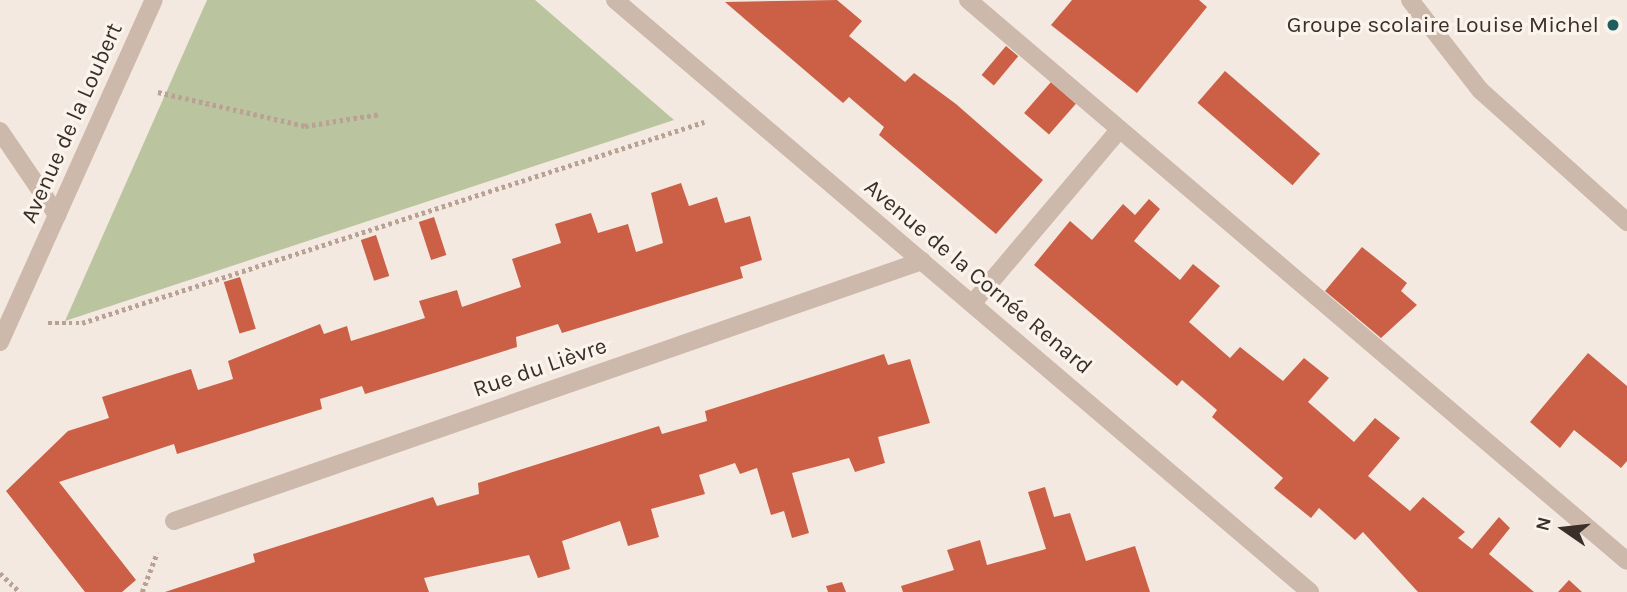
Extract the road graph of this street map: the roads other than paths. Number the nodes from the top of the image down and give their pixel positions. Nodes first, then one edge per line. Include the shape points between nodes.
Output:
1 (154, 0) edge
2 (615, 0) edge
3 (968, 0) edge
4 (1410, 0) edge
5 (0, 131) edge
6 (1118, 131) junction
7 (57, 215) junction
8 (1627, 222) edge
9 (922, 261) junction
10 (972, 304) junction
11 (0, 342) edge
12 (174, 521) dead end
13 (1627, 561) edge
14 (1310, 592) edge

1 - 7 street, Avenue de la Loubert
2 - 9 street, Avenue de la Cornée Renard
3 - 6 street
4 - 8 street via 1480,90
5 - 7 street
6 - 10 street
6 - 13 street
7 - 11 street, Avenue de la Loubert
9 - 10 street, Avenue de la Cornée Renard
9 - 12 street, Rue du Lièvre
10 - 14 street, Avenue de la Cornée Renard

